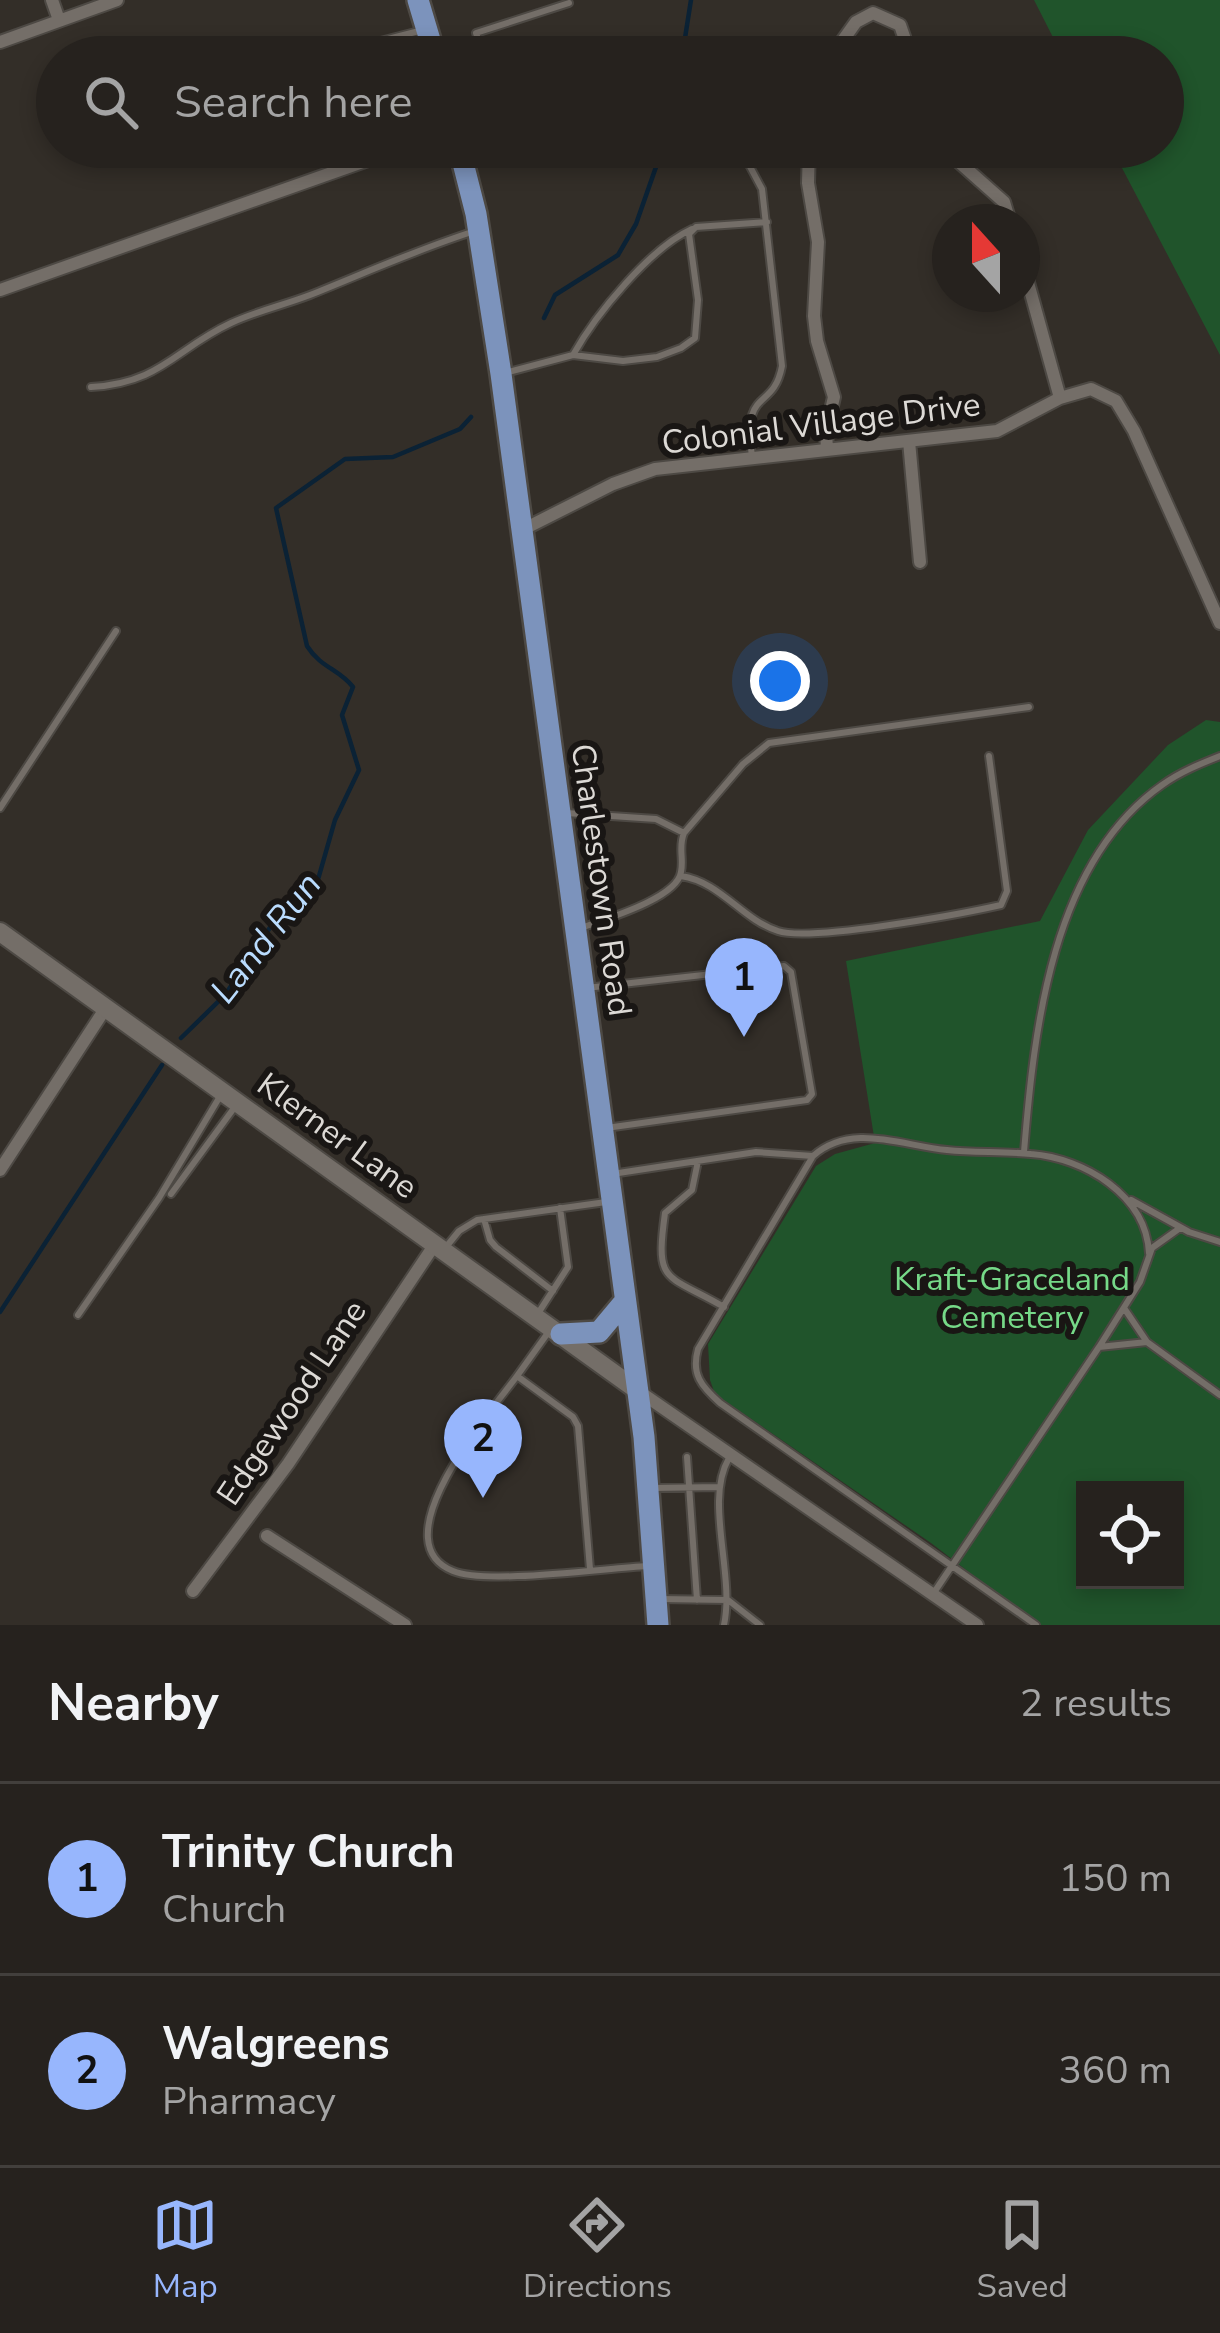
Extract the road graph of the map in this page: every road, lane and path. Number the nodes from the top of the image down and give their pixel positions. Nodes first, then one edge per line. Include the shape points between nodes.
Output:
1 (52, 0) edge
2 (117, 0) edge
3 (418, 0) edge
4 (568, 3) edge
5 (59, 20) junction
6 (427, 29) junction
7 (400, 36) edge
8 (429, 36) edge
9 (477, 36) edge
10 (846, 36) edge
11 (904, 36) edge
12 (0, 41) edge
13 (346, 168) edge
14 (464, 168) edge
15 (753, 168) edge
16 (808, 168) edge
17 (966, 168) edge
18 (1005, 204) edge
19 (767, 222) junction
20 (696, 227) junction
21 (478, 230) junction
22 (0, 290) edge
23 (1036, 312) edge
24 (573, 355) junction
25 (501, 374) junction
26 (91, 387) dead end
27 (1060, 398) junction
28 (909, 441) junction
29 (827, 449) junction
30 (752, 456) junction
31 (520, 531) junction
32 (920, 562) dead end
33 (1220, 622) edge
34 (116, 631) dead end
35 (1029, 707) dead end
36 (989, 756) dead end
37 (1220, 756) edge
38 (0, 808) edge
39 (559, 813) junction
40 (684, 833) junction
41 (681, 876) junction
42 (575, 931) junction
43 (0, 932) edge
44 (583, 988) junction
45 (107, 1006) junction
46 (231, 1096) junction
47 (602, 1129) junction
48 (1024, 1154) junction
49 (813, 1156) junction
50 (698, 1161) junction
51 (0, 1170) edge
52 (608, 1175) junction
53 (171, 1194) dead end
54 (1129, 1199) junction
55 (612, 1201) junction
56 (560, 1208) junction
57 (484, 1220) junction
58 (1180, 1228) junction
59 (1220, 1242) edge
60 (439, 1247) junction
61 (1149, 1253) junction
62 (554, 1291) junction
63 (626, 1301) junction
64 (724, 1307) junction
65 (1124, 1308) junction
66 (78, 1315) dead end
67 (550, 1325) junction
68 (1147, 1342) junction
69 (1099, 1347) junction
70 (517, 1376) junction
71 (638, 1390) junction
72 (1220, 1395) edge
73 (732, 1453) junction
74 (688, 1456) dead end
75 (688, 1487) junction
76 (720, 1487) junction
77 (647, 1488) junction
78 (267, 1536) dead end
79 (952, 1565) junction
80 (653, 1566) junction
81 (590, 1569) junction
82 (193, 1591) dead end
83 (933, 1594) junction
84 (656, 1599) junction
85 (697, 1600) junction
86 (728, 1600) junction
87 (406, 1625) edge
88 (658, 1625) edge
89 (724, 1625) edge
90 (760, 1625) edge
91 (977, 1625) edge
92 (1036, 1625) edge

1 - 5 street
2 - 5 street
3 - 6 main road
4 - 9 lane
5 - 12 street
6 - 7 lane
6 - 8 main road
10 - 11 street via 873,14 900,26
13 - 22 street
14 - 21 main road, Charlestown Road
15 - 19 lane
16 - 29 street via 818,242 814,316 834,397
17 - 18 street
19 - 20 lane
19 - 30 lane via 782,366 779,381 751,409
20 - 24 lane via 668,240 593,320
20 - 24 lane via 689,235 695,338 657,357
21 - 25 main road, Charlestown Road
21 - 26 lane via 238,320 125,385
23 - 27 street
24 - 25 lane
25 - 31 main road, Charlestown Road
27 - 28 street, Colonial Village Drive via 997,431
27 - 33 street via 1100,391 1123,410
28 - 29 street, Colonial Village Drive
28 - 32 street
29 - 30 street, Colonial Village Drive
30 - 31 street, Colonial Village Drive via 640,473
31 - 39 main road, Charlestown Road
34 - 38 lane
35 - 40 lane via 769,743
36 - 41 lane via 1007,891 1001,905 795,934 759,923 708,883
37 - 48 lane via 1161,785 1130,812 1077,893 1043,996
39 - 40 lane via 656,819
39 - 42 main road, Charlestown Road
40 - 41 lane
41 - 42 lane via 644,904
42 - 44 main road, Charlestown Road
43 - 45 street, Klerner Lane
44 - 47 main road, Charlestown Road
44 - 47 lane via 784,966 812,1094
45 - 46 street, Klerner Lane
45 - 51 street
46 - 53 lane
46 - 60 street, Klerner Lane
46 - 66 lane
47 - 52 main road, Charlestown Road
48 - 49 lane via 854,1136
48 - 54 lane via 1077,1166
49 - 50 lane via 757,1152
49 - 64 lane
50 - 52 lane
50 - 64 lane via 692,1190 665,1213 658,1260 667,1274
52 - 55 main road, Charlestown Road
54 - 58 lane
54 - 61 lane
55 - 56 lane
55 - 63 main road, Charlestown Road
56 - 57 lane
56 - 62 lane via 569,1262
57 - 60 lane
57 - 62 lane via 496,1247
58 - 59 lane
58 - 61 lane
60 - 67 street, Klerner Lane
60 - 82 street, Edgewood Lane
61 - 65 lane
62 - 67 lane
63 - 67 main road via 599,1332
63 - 71 main road, Charlestown Road
64 - 79 lane via 695,1360 705,1390
65 - 68 lane
65 - 69 lane
67 - 70 lane
67 - 71 street, Klerner Lane
68 - 69 lane
68 - 72 lane
69 - 79 lane
70 - 81 lane via 578,1426
70 - 81 lane via 445,1477 428,1541 443,1565 470,1575
71 - 73 street
71 - 77 main road, Charlestown Road
73 - 76 lane
73 - 83 street
74 - 75 lane
75 - 76 lane
75 - 77 lane
75 - 85 lane
76 - 86 lane
77 - 80 main road, Charlestown Road
78 - 87 street
79 - 83 lane
79 - 92 lane
80 - 81 lane
80 - 84 main road, Charlestown Road
83 - 91 street
84 - 85 lane
84 - 88 main road, Charlestown Road
85 - 86 lane
86 - 89 lane
86 - 90 lane

